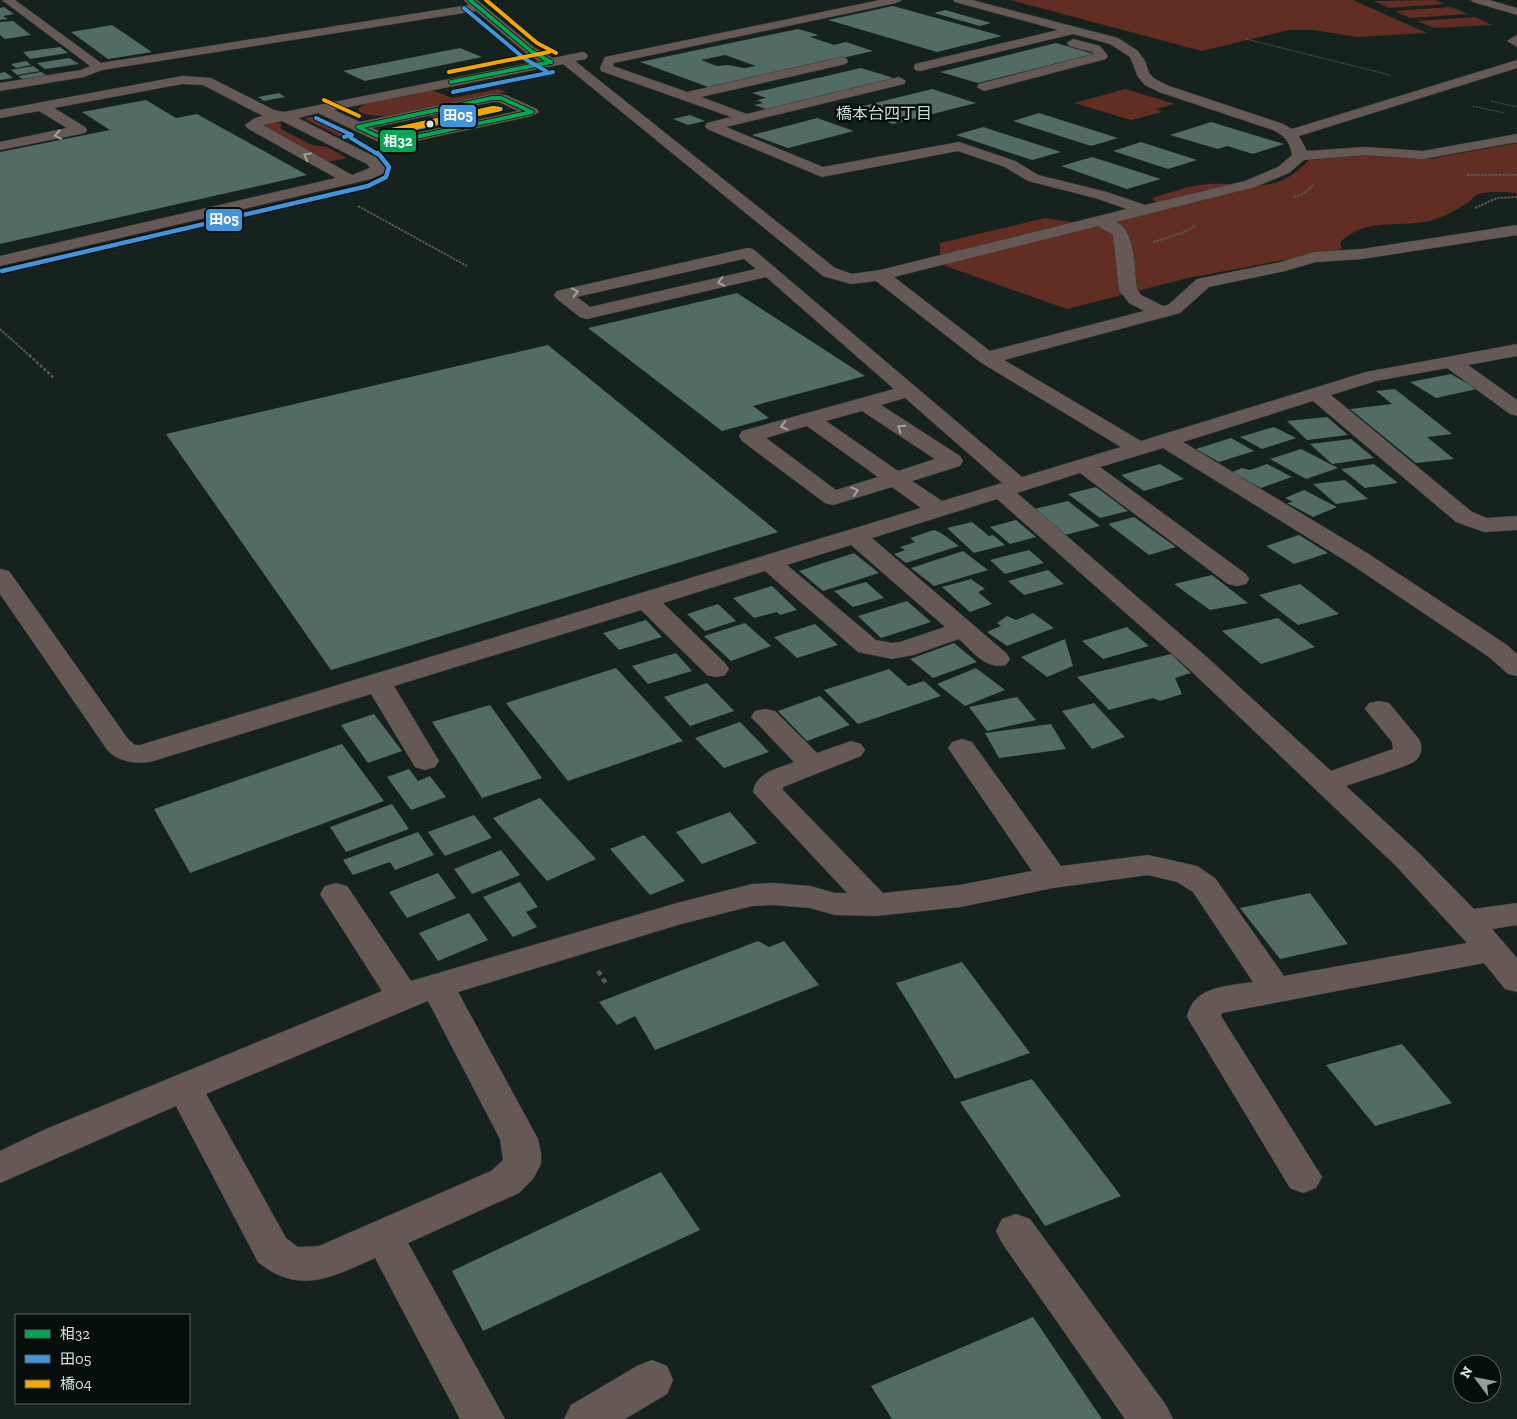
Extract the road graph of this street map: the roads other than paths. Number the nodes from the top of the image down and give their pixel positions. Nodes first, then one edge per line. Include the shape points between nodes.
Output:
1 (23, 0) edge
2 (856, 0) edge
3 (896, 0) edge
4 (959, 0) edge
5 (1477, 0) edge
6 (6, 2) edge
7 (475, 4) edge
8 (1517, 12) edge
9 (1073, 30) junction
10 (1047, 36) junction
11 (616, 49) junction
12 (634, 55) junction
13 (558, 60) junction
14 (842, 62) dead end
15 (1517, 64) edge
16 (99, 67) junction
17 (920, 67) dead end
18 (899, 81) dead end
19 (0, 87) edge
20 (984, 87) dead end
21 (686, 97) junction
22 (661, 102) dead end
23 (644, 106) dead end
24 (42, 107) junction
25 (320, 109) junction
26 (627, 110) junction
27 (0, 114) edge
28 (284, 116) junction
29 (746, 118) junction
30 (358, 127) junction
31 (1292, 134) junction
32 (1517, 138) edge
33 (384, 139) junction
34 (0, 146) edge
35 (346, 147) junction
36 (1300, 156) junction
37 (350, 180) junction
38 (1144, 210) junction
39 (1100, 220) junction
40 (1517, 230) edge
41 (0, 261) edge
42 (768, 271) junction
43 (880, 275) junction
44 (1160, 312) junction
45 (1517, 350) edge
46 (987, 358) junction
47 (1451, 362) junction
48 (909, 391) junction
49 (1316, 393) junction
50 (865, 404) junction
51 (1517, 410) edge
52 (810, 419) junction
53 (1165, 440) junction
54 (1138, 448) junction
55 (1083, 465) junction
56 (895, 479) junction
57 (1009, 487) junction
58 (938, 509) junction
59 (1517, 523) edge
60 (854, 535) junction
61 (769, 562) junction
62 (0, 576) edge
63 (1237, 579) dead end
64 (646, 600) junction
65 (962, 630) junction
66 (997, 659) dead end
67 (1517, 668) edge
68 (716, 669) dead end
69 (378, 682) junction
70 (1380, 709) dead end
71 (765, 717) dead end
72 (962, 748) dead end
73 (851, 750) dead end
74 (424, 760) dead end
75 (813, 764) junction
76 (1326, 783) junction
77 (1053, 878) junction
78 (336, 894) dead end
79 (876, 905) junction
80 (1517, 914) edge
81 (1467, 921) junction
82 (1492, 950) junction
83 (1517, 980) edge
84 (438, 987) junction
85 (1276, 990) junction
86 (403, 996) junction
87 (185, 1088) junction
88 (0, 1168) edge
89 (1303, 1177) dead end
90 (1016, 1231) dead end
91 (384, 1236) junction
92 (652, 1380) dead end
93 (483, 1419) edge
94 (586, 1419) edge
95 (1151, 1419) edge

1 - 6 street
2 - 11 street
3 - 12 street
4 - 9 street
5 - 8 street
6 - 16 street
7 - 13 street via 531,51
7 - 16 street
9 - 10 street
9 - 31 street via 1125,47 1139,61 1150,82 1164,89
10 - 17 street
10 - 20 street via 1096,49 1102,56
11 - 12 street
11 - 13 street
12 - 21 street via 609,60 606,68
13 - 25 street via 488,74 480,88 470,93 452,93 432,86 409,91 386,89 323,102
13 - 26 street
14 - 21 street
15 - 31 street
16 - 19 street via 84,73
18 - 29 street
21 - 22 street
21 - 29 street
23 - 26 street
24 - 27 street
24 - 28 street via 182,80 200,80 270,114
24 -> 34 street via 80,130
25 - 28 street
25 - 30 street
26 - 43 street via 829,272 851,279
28 - 35 street
37 -> 28 street via 252,125
29 - 38 street via 712,126 822,172 958,146 1010,164 1033,178
30 - 33 street
30 - 33 street via 492,98 501,98 531,110 528,114 405,141
31 - 36 street via 1299,144
32 - 36 street via 1423,155 1365,150
33 - 35 street
35 - 37 street via 372,161 379,170
36 - 38 street via 1293,165 1275,176
37 - 41 street
38 - 39 street
39 - 43 street
39 - 44 street via 1121,234 1128,290 1135,299
40 - 44 street via 1362,254 1314,257 1203,283 1174,309
42 -> 42 street via 587,314 563,295 747,253
42 - 48 street
43 - 46 street
44 - 46 street
45 - 47 street
46 - 54 street
47 - 49 street via 1372,376
47 - 51 street
48 - 50 street
48 - 57 street
49 - 53 street
49 - 59 street via 1464,518 1484,526
50 - 52 street
56 -> 50 street via 952,462
52 - 56 street
52 -> 56 street via 750,436 833,498
53 - 54 street
53 - 67 street via 1358,558 1498,651
54 - 55 street
55 - 57 street
55 - 63 street
56 - 58 street
57 - 58 street
57 - 76 street
58 - 60 street
60 - 61 street
60 - 65 street
61 - 64 street
61 - 65 street via 867,646 904,649
62 - 69 street via 124,752 150,753
64 - 68 street
64 - 69 street
65 - 66 street
69 - 74 street
70 - 76 street via 1405,739 1408,750 1404,755
71 - 75 street
72 - 77 street
73 - 75 street
75 - 79 street via 773,781 768,792
76 - 81 street
77 - 79 street via 960,896
77 - 85 street via 1148,865 1196,878
78 - 86 street
79 - 84 street via 835,904 792,894 752,895 677,914
80 - 81 street
81 - 82 street
82 - 83 street
82 - 85 street
84 - 86 street
84 - 91 street via 519,1139 524,1156 520,1170 505,1182
85 - 89 street via 1216,1001 1209,1004 1204,1017
86 - 87 street
87 - 88 street via 58,1140
87 - 91 street via 272,1250 286,1261 303,1265 323,1263
90 - 95 street
91 - 93 street
92 - 94 street

